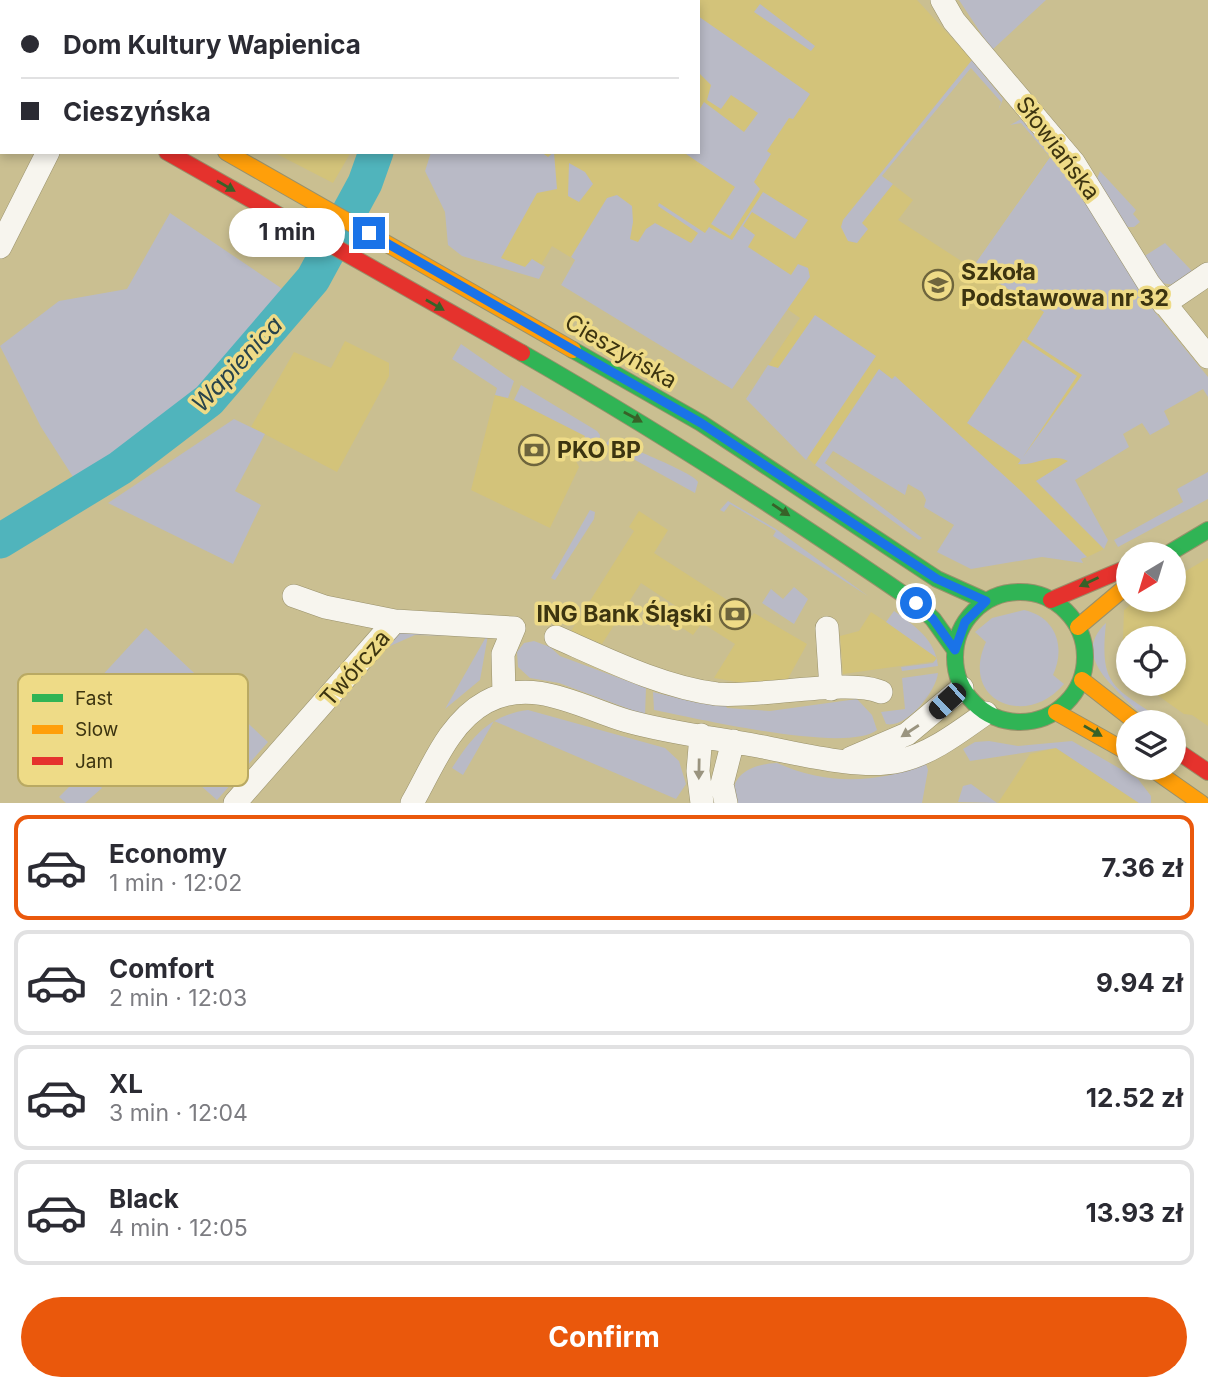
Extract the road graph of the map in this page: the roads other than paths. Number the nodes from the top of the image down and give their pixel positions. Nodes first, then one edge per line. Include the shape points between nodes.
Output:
1 (942, 0) edge
2 (47, 154) edge
3 (170, 154) edge
4 (230, 154) edge
5 (0, 247) edge
6 (1208, 274) edge
7 (1164, 304) junction
8 (1208, 358) edge
9 (1208, 530) edge
10 (1186, 543) edge
11 (1116, 572) edge
12 (1116, 595) edge
13 (294, 596) dead end
14 (1051, 600) junction
15 (986, 601) junction
16 (395, 621) junction
17 (1078, 627) junction
18 (827, 628) dead end
19 (556, 637) dead end
20 (955, 650) junction
21 (1082, 680) junction
22 (962, 688) junction
23 (831, 689) junction
24 (881, 692) dead end
25 (504, 694) junction
26 (1120, 710) edge
27 (1056, 712) junction
28 (986, 713) junction
29 (701, 736) junction
30 (733, 741) junction
31 (1116, 747) edge
32 (1186, 757) edge
33 (845, 759) junction
34 (1208, 772) edge
35 (1168, 780) edge
36 (234, 803) edge
37 (412, 803) edge
38 (702, 803) edge
39 (726, 803) edge
40 (1201, 803) edge

1 - 7 street, Słowiańska via 954,21 1074,163
2 - 5 street
3 -> 20 main road via 648,425 724,473 916,603
4 - 15 main road, Cieszyńska via 701,423 937,579
6 - 7 street
7 - 8 street, Słowiańska
9 - 10 main road
11 -> 14 main road
12 - 17 main road
13 - 16 street
14 - 15 main road via 1018,592
14 - 17 main road
15 - 20 main road via 965,622
16 - 25 street, Twórcza via 514,628 503,654
16 - 36 street, Twórcza
17 - 21 main road via 1085,653
18 - 23 street
19 - 23 street via 695,690 758,695
20 - 22 main road
21 - 26 main road
21 - 27 main road
22 - 28 main road
22 -> 33 street via 907,734
23 - 24 street via 862,687
25 - 29 street via 541,693 628,721
25 - 37 street via 461,722
27 - 28 main road via 1021,723
27 -> 31 main road
28 - 33 street via 915,756 880,764
29 - 30 street
29 -> 38 street via 698,771
30 - 33 street
30 - 39 street via 722,784
32 - 34 main road
35 - 40 main road

